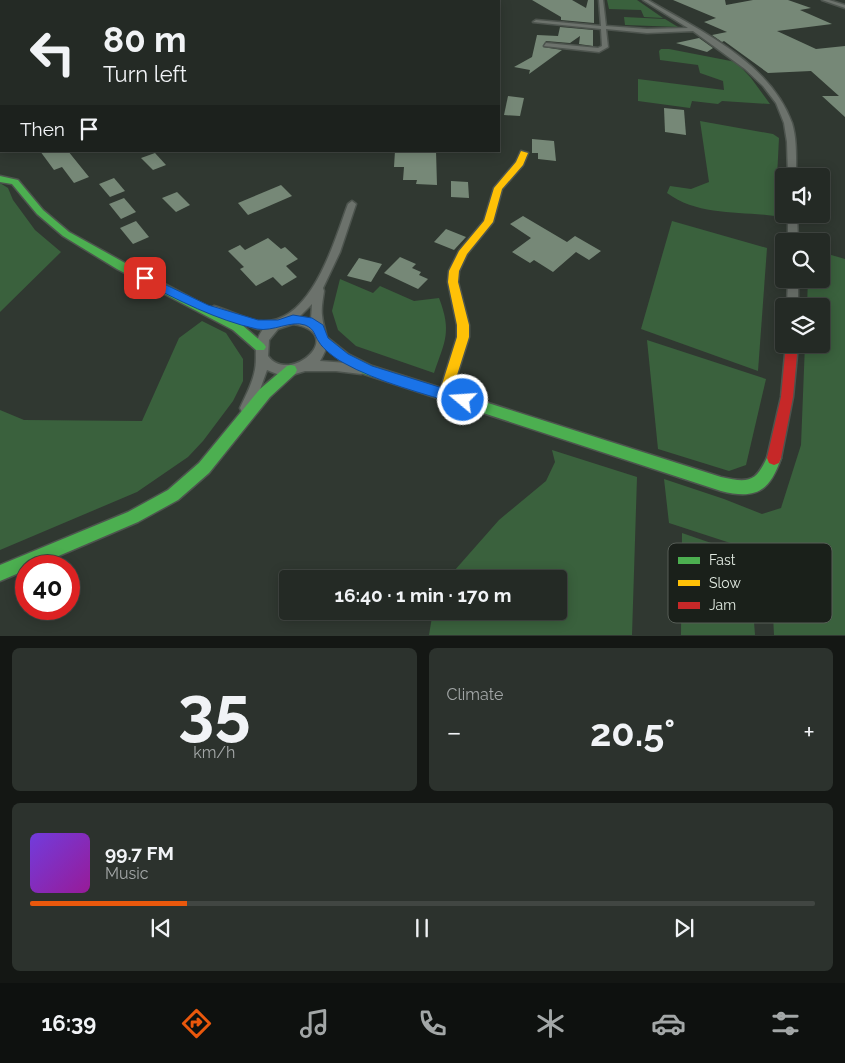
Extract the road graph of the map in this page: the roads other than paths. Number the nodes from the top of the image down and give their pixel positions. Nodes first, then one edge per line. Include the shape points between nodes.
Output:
1 (601, 0) edge
2 (645, 0) edge
3 (824, 0) edge
4 (845, 7) edge
5 (536, 22) dead end
6 (604, 28) junction
7 (692, 30) junction
8 (546, 45) dead end
9 (524, 153) dead end
10 (792, 168) edge
11 (0, 179) edge
12 (352, 204) dead end
13 (320, 287) junction
14 (204, 308) junction
15 (281, 323) junction
16 (321, 334) junction
17 (791, 353) edge
18 (261, 354) junction
19 (297, 368) junction
20 (368, 370) junction
21 (445, 394) junction
22 (242, 419) junction
23 (0, 573) edge

1 - 6 street
2 - 7 street
3 - 4 street
5 - 6 street
6 - 7 street via 660,32
6 - 8 street via 605,47 599,50
7 - 10 street via 745,64 776,99 789,123
9 - 21 street via 520,163 498,188 488,222 454,271 463,337
11 - 14 street via 15,182 40,212 66,234 120,266
12 - 13 street
13 - 15 street via 304,309
13 - 16 street via 316,314
14 - 15 street via 258,325
14 - 18 street via 237,327
15 - 16 street via 308,321
15 - 18 street via 265,334
16 - 19 street via 323,346 316,358
16 - 20 street via 344,358
17 - 21 street via 788,396 768,476 760,485 745,488 709,481
18 - 19 street via 274,368
18 - 22 street via 260,375
19 - 20 street via 336,366
19 - 22 street via 265,393
20 - 21 street
22 - 23 street via 204,468 173,495 133,517

